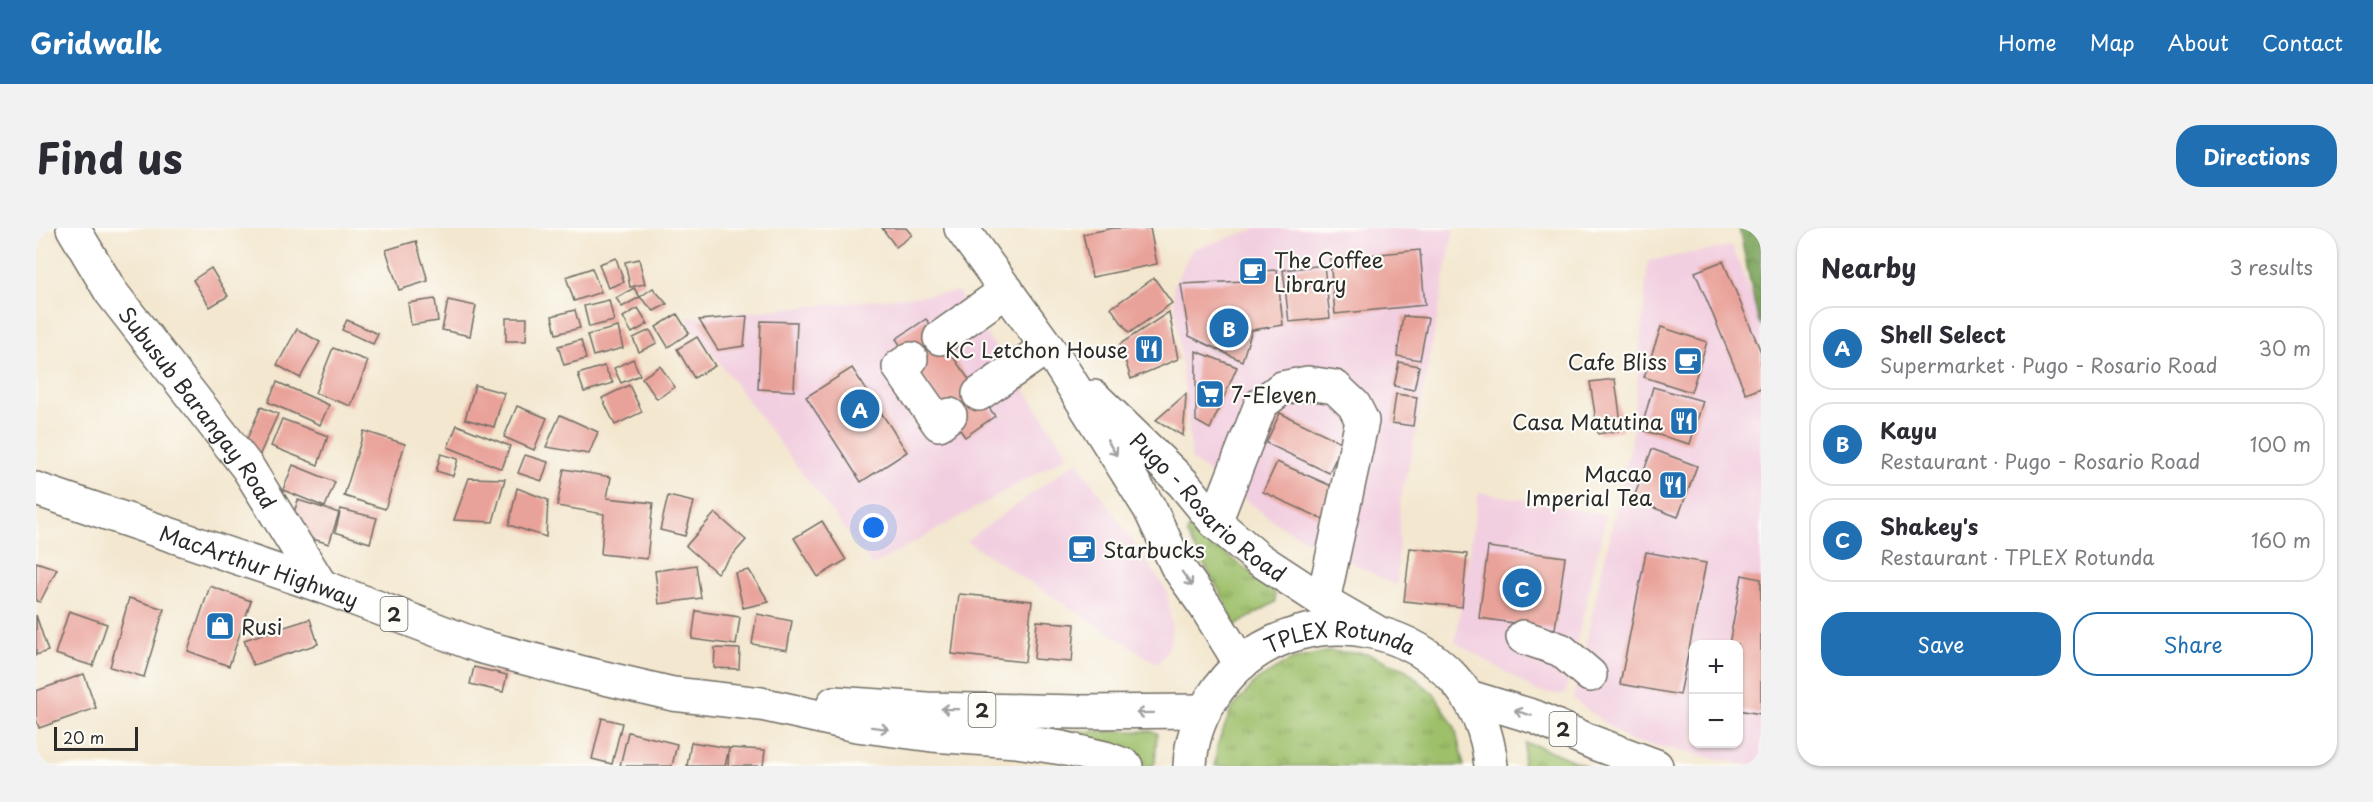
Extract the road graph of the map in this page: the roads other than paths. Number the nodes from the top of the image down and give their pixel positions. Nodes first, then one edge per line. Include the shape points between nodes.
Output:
1 (73, 228) edge
2 (961, 228) edge
3 (1007, 290) junction
4 (940, 338) dead end
5 (1053, 355) junction
6 (910, 359) dead end
7 (979, 394) dead end
8 (950, 416) dead end
9 (36, 489) edge
10 (1215, 522) junction
11 (321, 586) junction
12 (1323, 601) junction
13 (1375, 631) junction
14 (1523, 637) dead end
15 (1241, 664) junction
16 (1590, 675) dead end
17 (1469, 697) junction
18 (761, 704) junction
19 (1204, 711) junction
20 (1126, 766) edge
21 (1190, 766) edge
22 (1491, 766) edge
23 (1656, 766) edge

1 - 11 main road, Subusub Barangay Road via 111,292 248,468
2 - 3 main road, Pugo - Rosario Road
3 - 4 main road
3 - 5 main road, Pugo - Rosario Road
5 - 7 main road
5 - 10 main road, Pugo - Rosario Road via 1183,483
5 -> 15 main road, Pugo - Rosario Road via 1150,509 1177,566
6 - 8 main road via 898,368 939,424
9 - 11 main road, MacArthur Highway / 2
10 - 12 main road, Pugo - Rosario Road via 1259,559
10 - 12 main road via 1261,404 1282,388 1308,383 1335,387 1354,405 1362,421
11 - 18 main road, MacArthur Highway / 2 via 479,646 673,694
12 - 13 main road, Pugo - Rosario Road
13 - 15 main road, TPLEX Rotunda via 1341,627 1307,631 1275,641
13 - 17 main road, TPLEX Rotunda via 1420,650 1452,676
14 - 16 main road via 1561,650
15 - 19 main road, TPLEX Rotunda
17 - 22 main road, TPLEX Rotunda via 1489,744
23 -> 17 main road, 2 via 1535,717
19 -> 18 main road, MacArthur Highway / 2
18 -> 20 main road, MacArthur Highway / 2 via 856,725 1062,748
19 - 21 main road, TPLEX Rotunda

